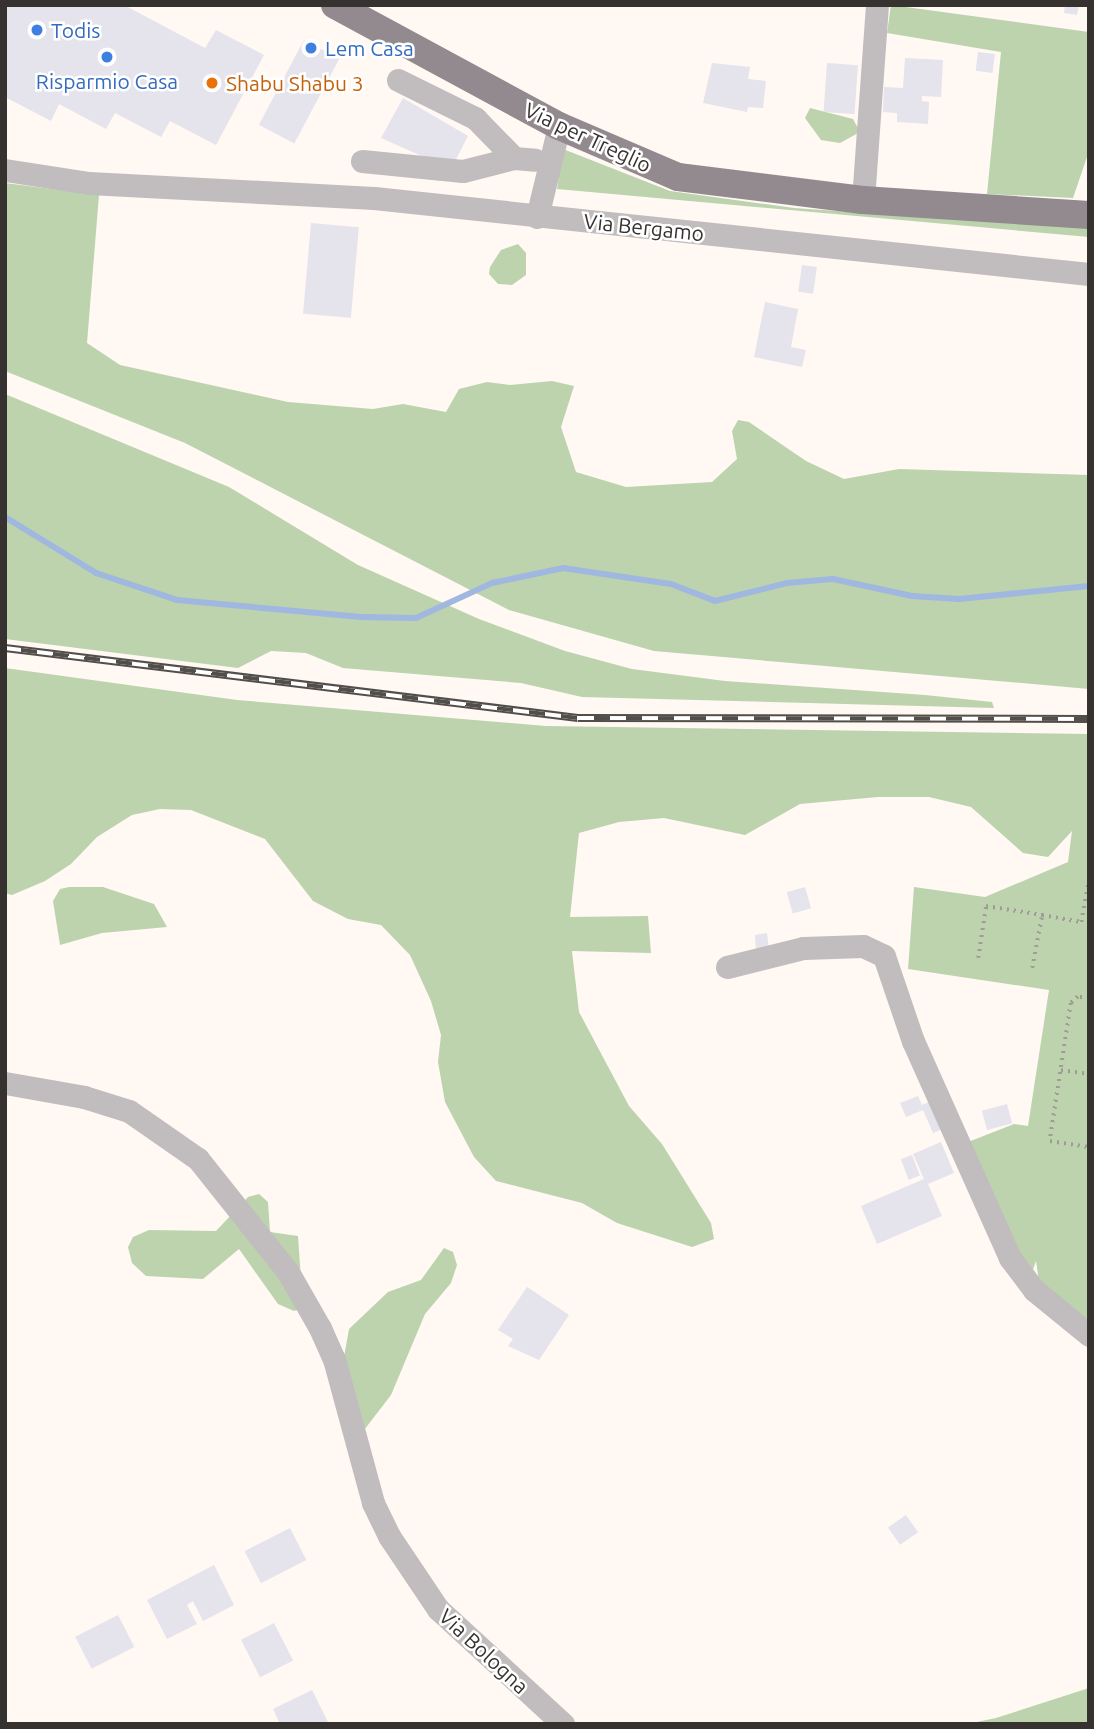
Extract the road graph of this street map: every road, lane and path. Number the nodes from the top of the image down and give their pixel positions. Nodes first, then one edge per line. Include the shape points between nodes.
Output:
1 (335, 5) edge
2 (877, 5) edge
3 (373, 15) edge
4 (398, 80) dead end
5 (559, 126) junction
6 (362, 161) dead end
7 (5, 170) edge
8 (863, 200) junction
9 (1089, 215) edge
10 (537, 217) junction
11 (1089, 274) edge
12 (1089, 879) edge
13 (1042, 915) junction
14 (978, 958) dead end
15 (727, 967) dead end
16 (1032, 968) dead end
17 (1089, 999) edge
18 (1062, 1070) junction
19 (1089, 1074) edge
20 (5, 1083) edge
21 (1089, 1147) edge
22 (1089, 1335) edge
23 (563, 1724) edge

1 - 3 main road, Via per Treglio
2 - 8 street
3 - 5 main road, Via per Treglio
4 - 6 street via 475,118 524,159 463,171
5 - 8 main road, Via per Treglio via 678,177
5 - 10 street
7 - 10 street, Via Bergamo via 89,183 374,198
8 - 9 main road, Via per Treglio
10 - 11 street, Via Bergamo
12 - 13 path via 1081,922
13 - 14 path via 986,906
13 - 16 path
15 - 22 street via 803,948 863,946 884,956 913,1041 1010,1258 1034,1290
17 - 18 path via 1072,1003
18 - 19 path
18 - 21 path via 1050,1141
20 - 23 street, Via Bologna via 84,1097 129,1111 198,1159 288,1272 320,1328 334,1359 373,1503 389,1536 438,1609

